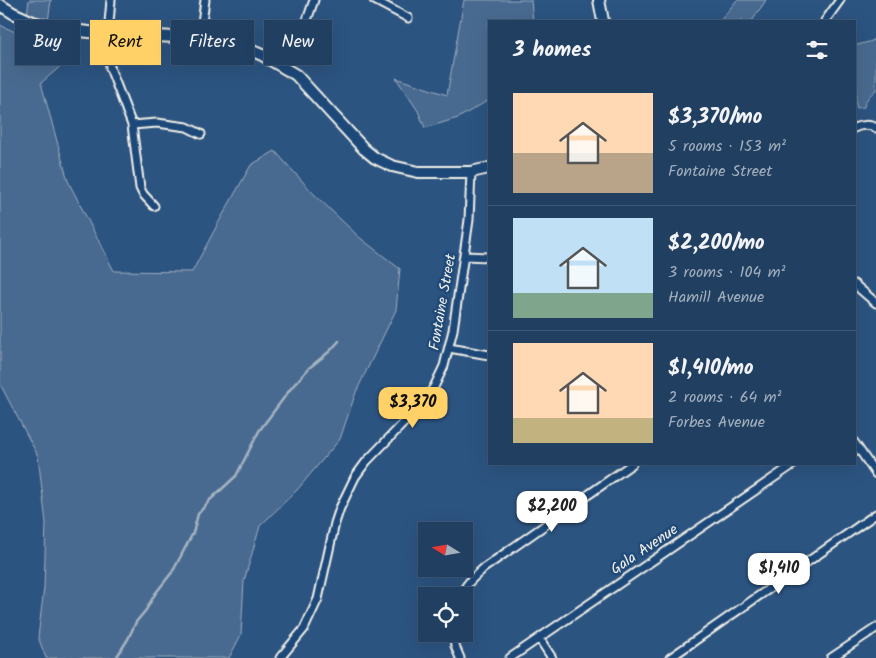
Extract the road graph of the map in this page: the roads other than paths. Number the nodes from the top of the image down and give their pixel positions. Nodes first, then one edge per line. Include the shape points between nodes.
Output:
1 (111, 0) edge
2 (205, 0) edge
3 (314, 0) edge
4 (374, 0) edge
5 (599, 0) edge
6 (840, 0) edge
7 (0, 5) edge
8 (408, 18) dead end
9 (109, 20) edge
10 (202, 20) edge
11 (603, 20) edge
12 (826, 20) edge
13 (90, 32) edge
14 (254, 52) edge
15 (110, 65) edge
16 (282, 66) junction
17 (132, 126) junction
18 (856, 127) edge
19 (876, 128) edge
20 (201, 134) dead end
21 (488, 168) edge
22 (471, 172) junction
23 (154, 206) dead end
24 (464, 256) junction
25 (488, 257) edge
26 (856, 286) edge
27 (876, 303) edge
28 (449, 348) junction
29 (488, 355) edge
30 (856, 445) edge
31 (631, 465) edge
32 (793, 465) edge
33 (876, 474) edge
34 (876, 514) edge
35 (466, 587) edge
36 (876, 628) edge
37 (538, 638) junction
38 (454, 642) edge
39 (280, 658) edge
40 (460, 658) edge
41 (510, 658) edge
42 (552, 658) edge
43 (670, 658) edge
44 (831, 658) edge

1 - 9 street
2 - 10 street
3 - 16 street via 306,23
4 - 8 street
5 - 11 street
6 - 12 street
7 - 13 street via 32,22
14 - 16 street
15 - 17 street
16 - 22 street via 296,75 375,158 418,172
17 - 20 street via 157,123
17 - 23 street via 140,188
18 - 19 street
21 - 22 street
22 - 24 street, Fontaine Street
24 - 25 street
24 - 28 street, Fontaine Street
26 - 27 street
28 - 29 street
28 - 39 street, Fontaine Street via 444,366 423,403 355,477 335,524 318,599 304,629
30 - 33 street
31 - 35 street via 484,568
32 - 37 street, Gala Avenue
34 - 43 street
36 - 44 street
37 - 41 street, Gala Avenue
37 - 42 street
38 - 40 street

